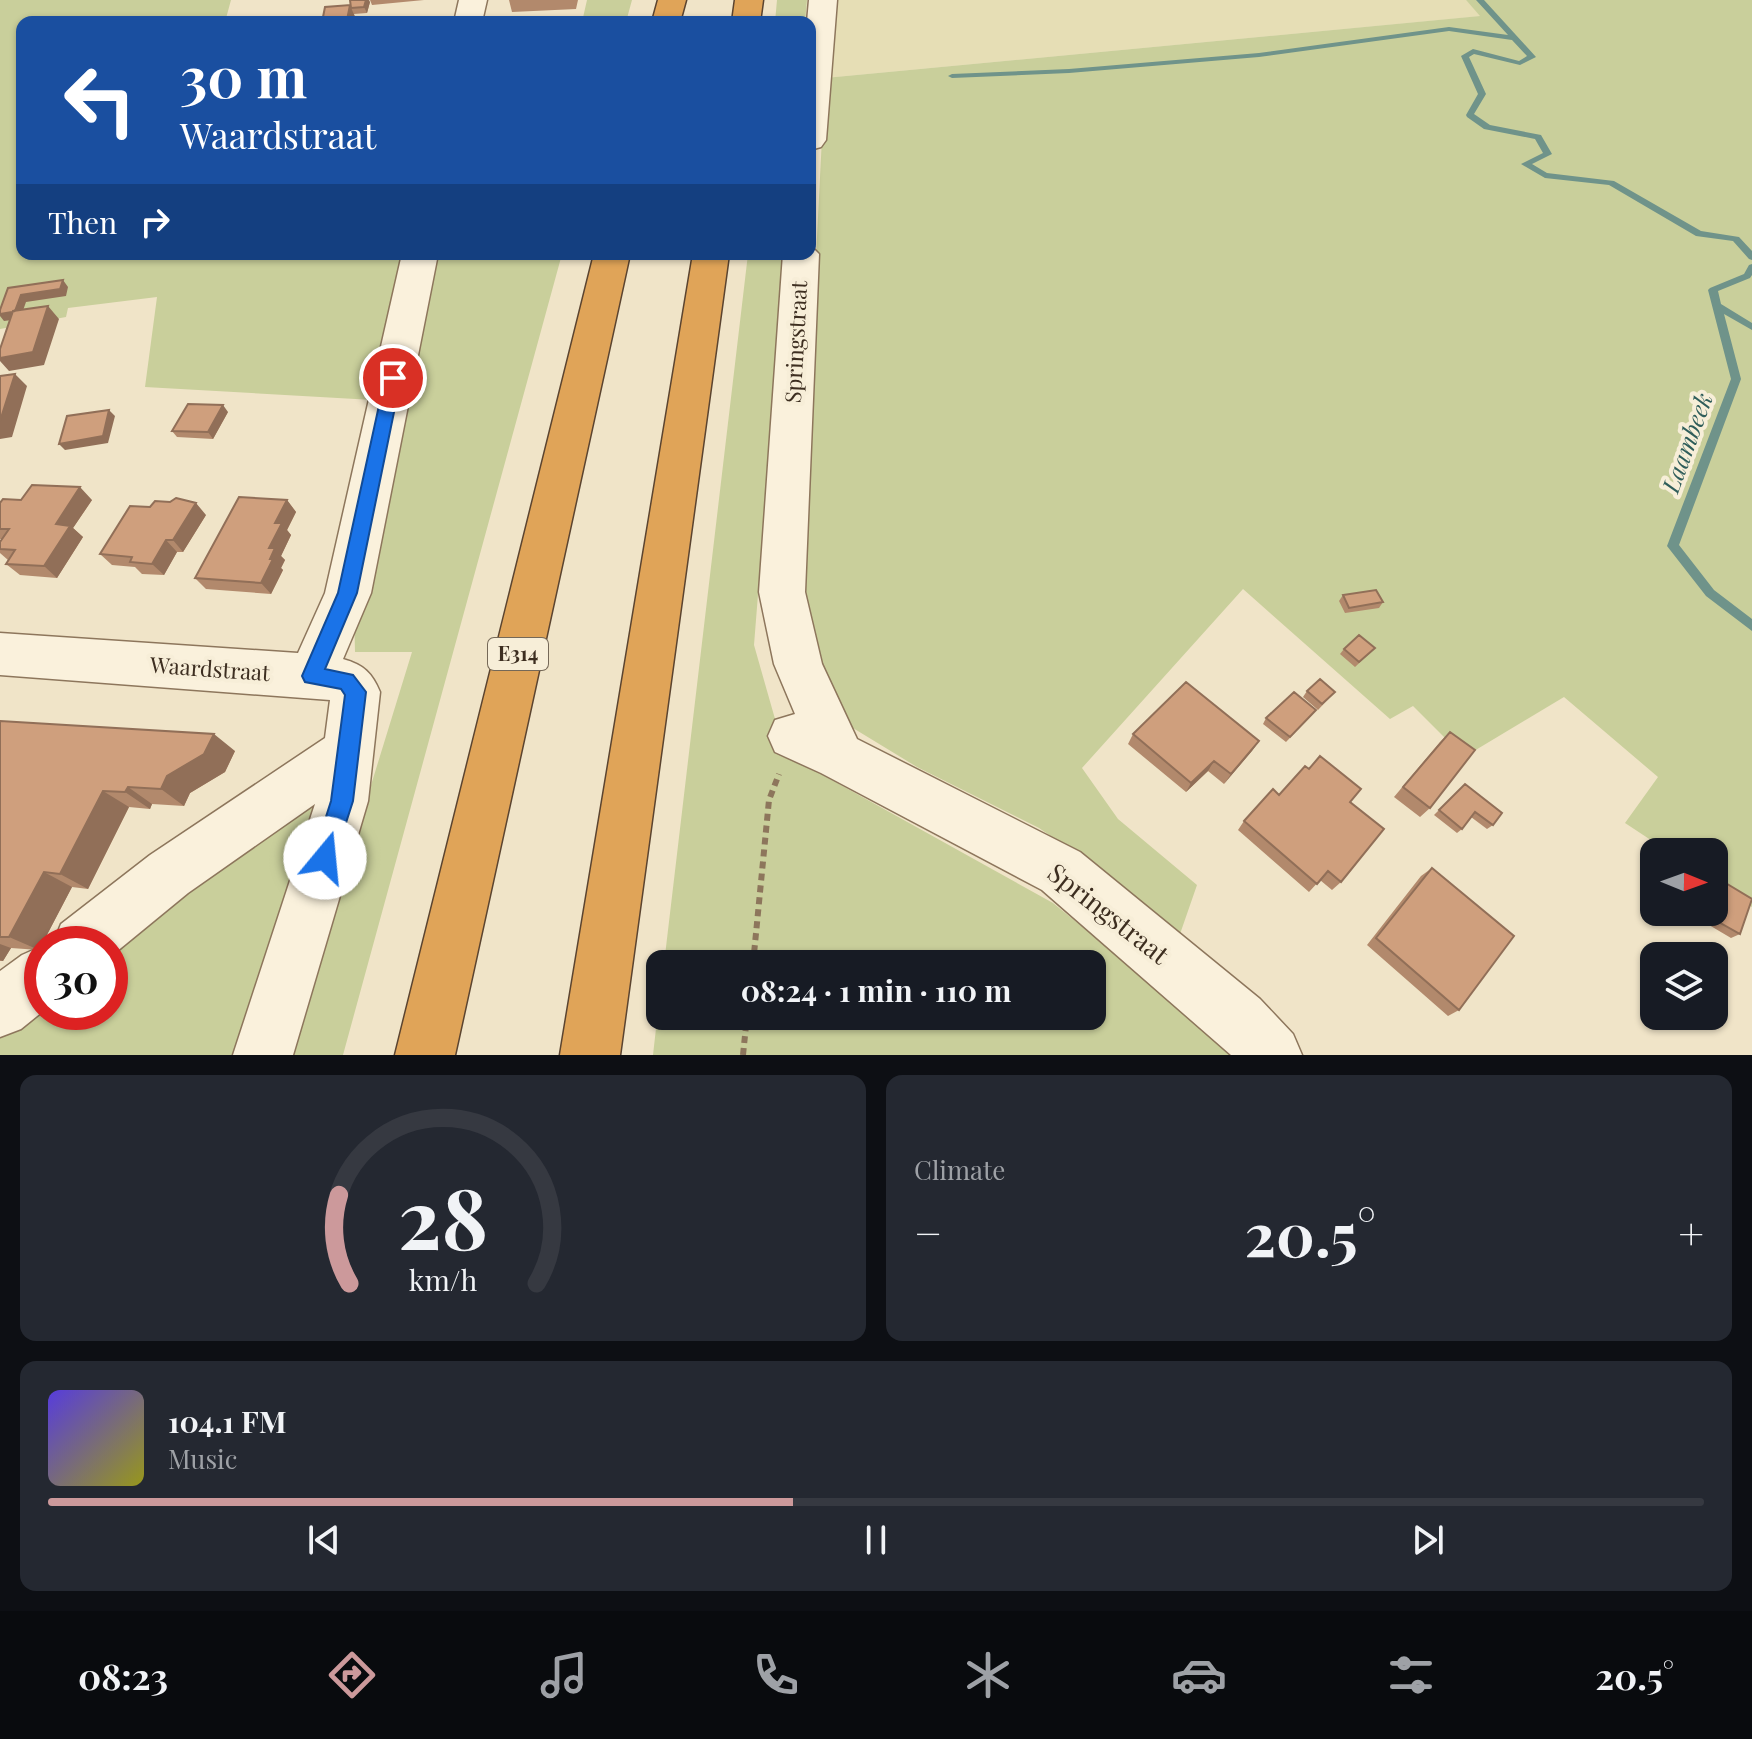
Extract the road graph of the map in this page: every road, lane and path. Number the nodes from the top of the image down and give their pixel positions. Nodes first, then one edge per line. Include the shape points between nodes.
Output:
1 (823, 0) edge
2 (816, 75) edge
3 (419, 260) edge
4 (611, 260) edge
5 (710, 260) edge
6 (801, 260) edge
7 (0, 654) edge
8 (312, 676) junction
9 (816, 746) junction
10 (349, 751) junction
11 (104, 926) edge
12 (754, 950) edge
13 (24, 989) edge
14 (0, 1008) edge
15 (746, 1030) edge
16 (263, 1055) edge
17 (425, 1055) edge
18 (590, 1055) edge
19 (743, 1055) edge
20 (1272, 1055) edge

1 - 2 street
3 - 8 street via 348,593
4 - 17 highway, E314
5 - 18 highway
6 - 9 street, Springstraat via 782,592
7 - 8 street, Waardstraat
8 - 10 street, Waardstraat via 346,681 356,692
9 - 12 path via 769,800
9 - 20 street, Springstraat via 1061,871 1239,1020
10 - 11 street via 169,874
10 - 16 street, Waardstraat via 342,801
13 - 14 street
15 - 19 path

